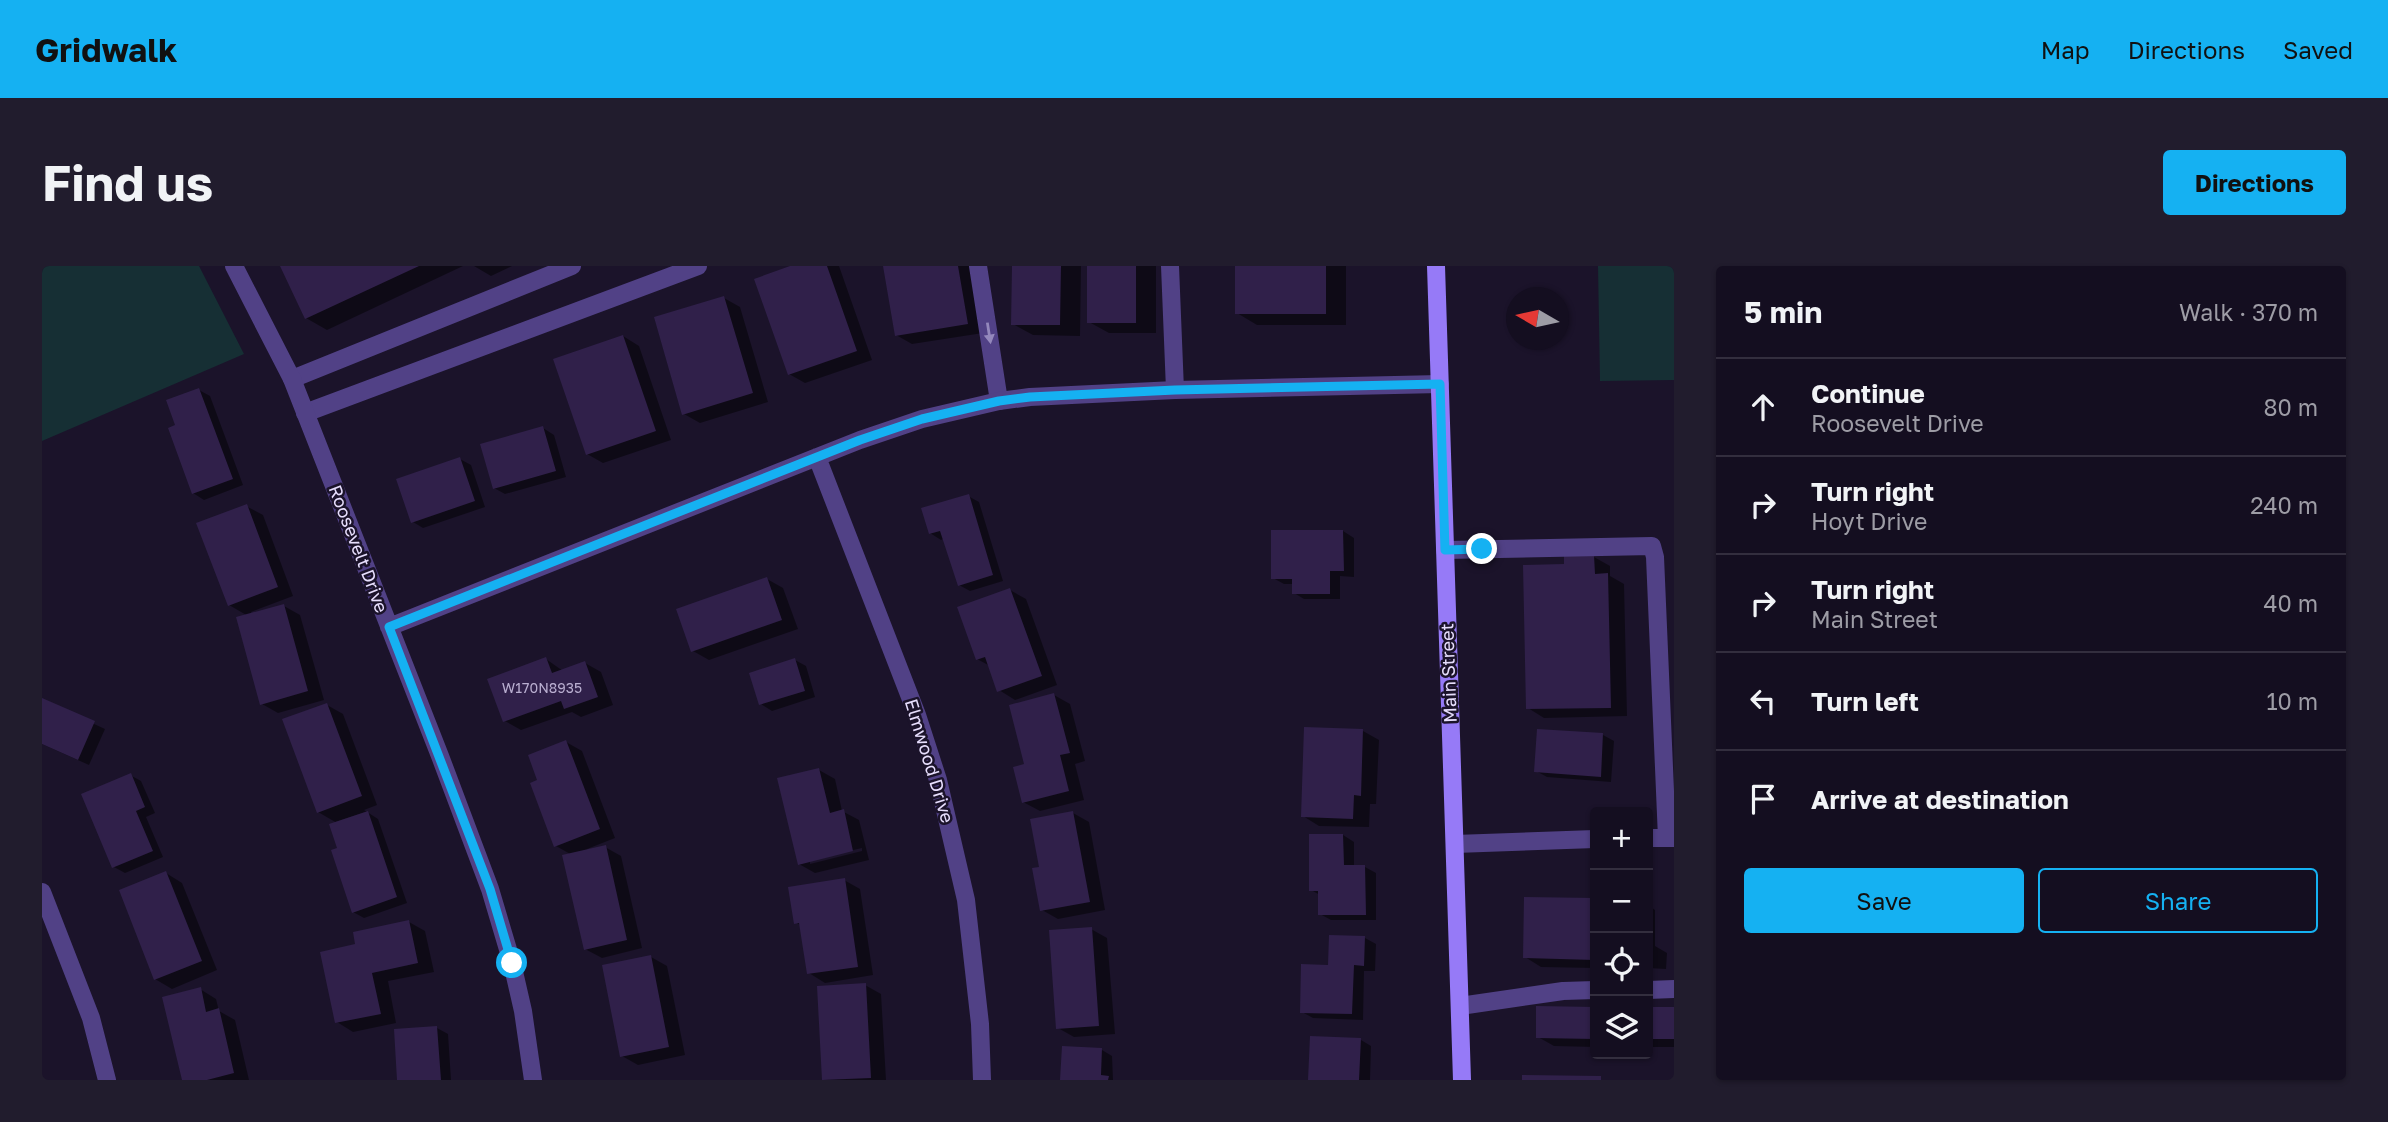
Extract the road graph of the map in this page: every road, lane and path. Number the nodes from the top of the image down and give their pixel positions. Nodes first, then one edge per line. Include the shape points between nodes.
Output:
1 (234, 266) edge
2 (572, 266) edge
3 (698, 266) edge
4 (978, 266) edge
5 (1170, 266) edge
6 (1436, 266) edge
7 (292, 379) junction
8 (1440, 384) junction
9 (1175, 390) junction
10 (999, 401) junction
11 (305, 413) junction
12 (817, 457) junction
13 (1445, 550) junction
14 (389, 627) junction
15 (1653, 838) edge
16 (1671, 838) edge
17 (1590, 839) edge
18 (1455, 844) junction
19 (42, 892) edge
20 (1674, 989) edge
21 (1590, 990) edge
22 (1653, 990) edge
23 (1460, 1006) junction
24 (107, 1080) edge
25 (533, 1080) edge
26 (982, 1080) edge
27 (1462, 1080) edge

1 - 7 street, Roosevelt Drive
2 - 7 street
3 - 11 street
4 -> 10 street
5 - 9 street
6 - 8 main road, Main Street
7 - 11 street, Roosevelt Drive
8 - 9 street
8 - 13 main road, Main Street
9 - 10 street
10 - 12 street via 922,419
11 - 14 street, Roosevelt Drive
12 - 14 street
12 - 26 street, Elmwood Drive via 938,780 966,900
13 - 16 street via 1652,545
13 - 18 main road, Main Street
14 - 25 street, Roosevelt Drive via 490,889 523,1011
15 - 16 street
17 - 18 street
18 - 23 main road, Main Street
19 - 24 street via 91,1018
20 - 22 street
21 - 23 street
23 - 27 main road, Main Street

